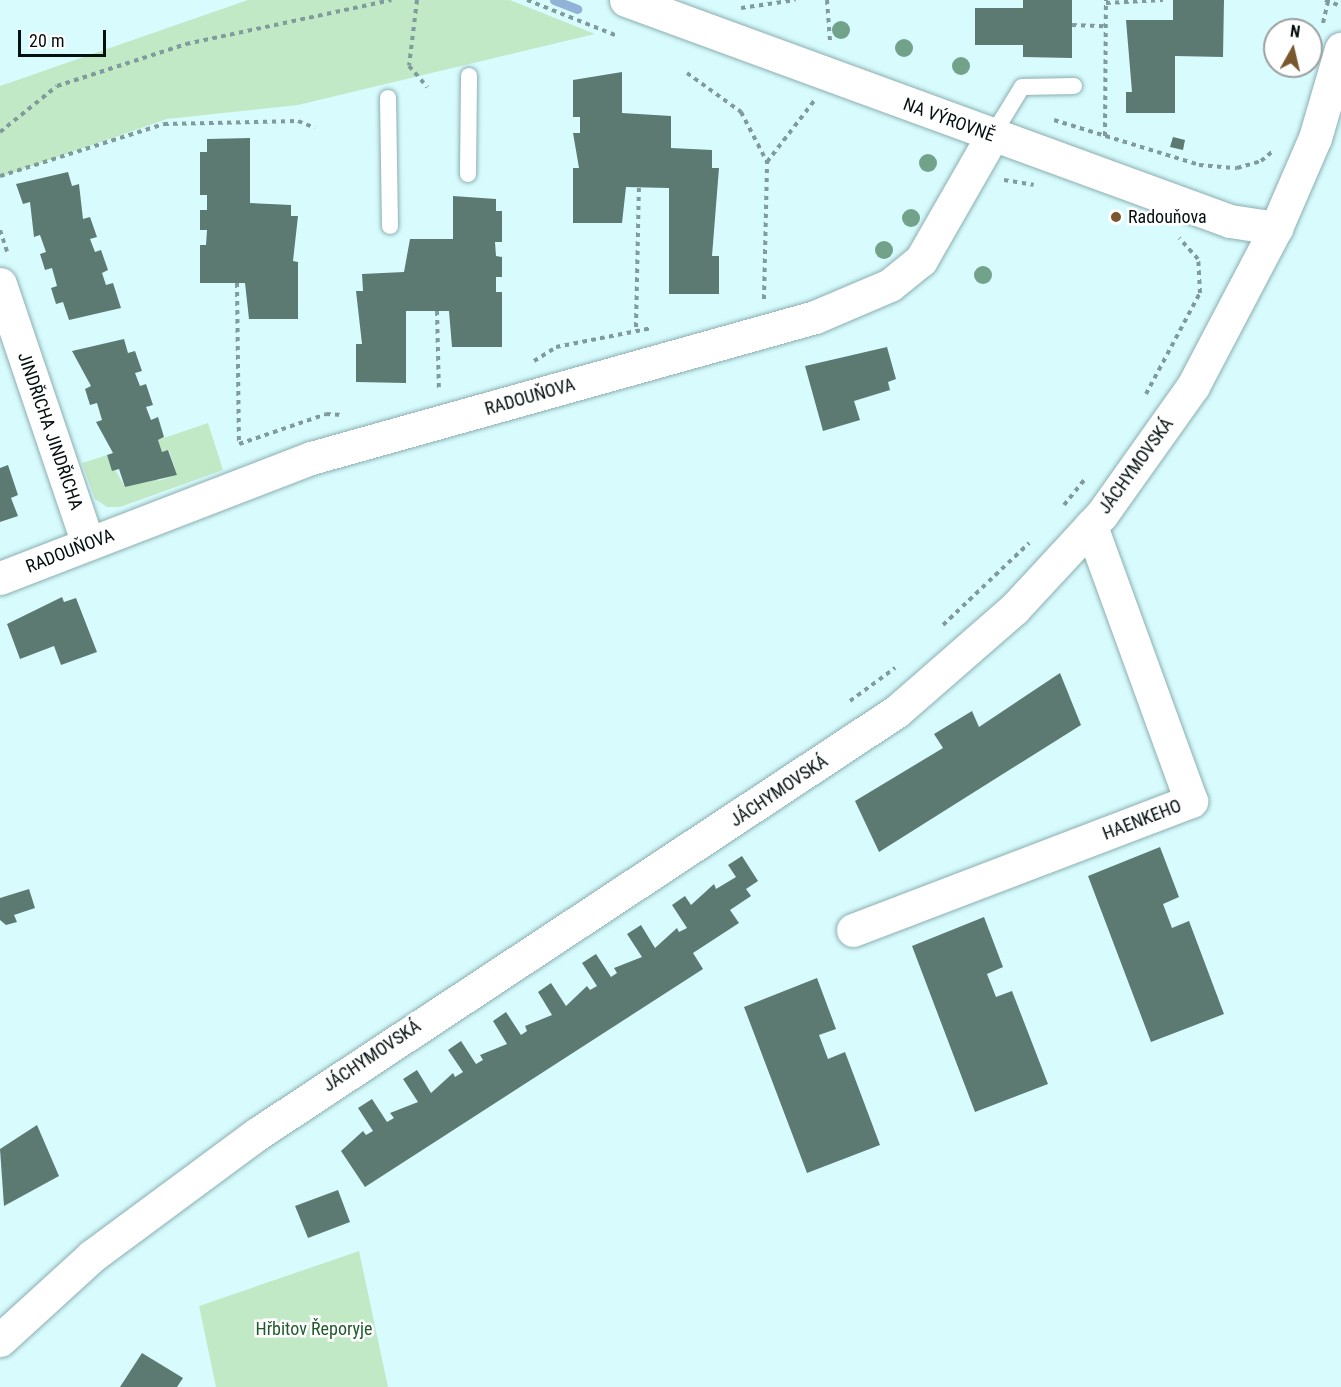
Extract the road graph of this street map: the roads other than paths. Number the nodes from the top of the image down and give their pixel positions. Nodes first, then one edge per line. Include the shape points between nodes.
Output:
1 (626, 0) edge
2 (1341, 49) edge
3 (469, 76) dead end
4 (1074, 86) dead end
5 (387, 98) dead end
6 (992, 136) junction
7 (468, 174) dead end
8 (390, 226) dead end
9 (1276, 228) junction
10 (0, 284) edge
11 (1091, 526) junction
12 (88, 544) junction
13 (0, 578) edge
14 (853, 930) dead end
15 (0, 1340) edge

1 - 6 street, NA VÝROVNĚ
2 - 9 street, JÁCHYMOVSKÁ via 1315,138
3 - 7 lane
4 - 6 lane via 1022,87
5 - 8 lane
6 - 9 street, NA VÝROVNĚ via 1230,221
6 - 12 street, RADOUŇOVA via 921,260 890,285 815,317 311,458
9 - 11 street, JÁCHYMOVSKÁ via 1193,386
10 - 12 street, JINDŘICHA JINDŘICHA
11 - 14 street, HAENKEHO via 1191,801
11 - 15 street, JÁCHYMOVSKÁ via 1014,609 897,711 257,1134 92,1256
12 - 13 street, RADOUŇOVA

